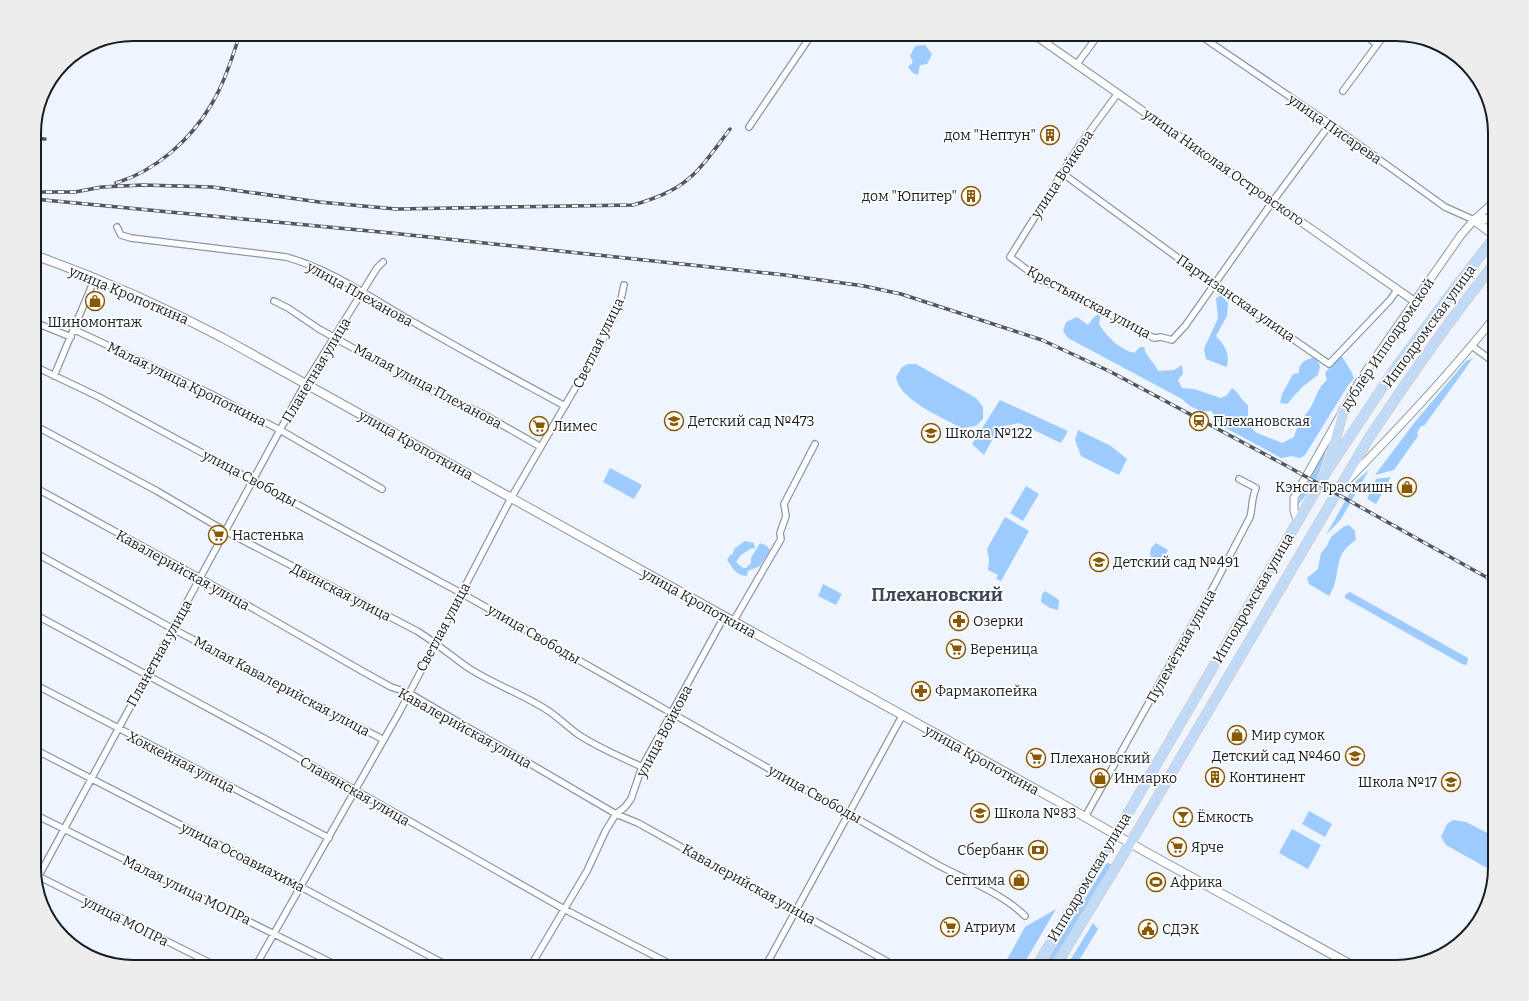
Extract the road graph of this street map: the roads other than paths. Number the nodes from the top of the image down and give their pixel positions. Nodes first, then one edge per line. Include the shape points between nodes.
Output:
1 (807, 41) edge
2 (1044, 41) edge
3 (1094, 41) edge
4 (1208, 41) edge
5 (1374, 41) edge
6 (1380, 41) edge
7 (1378, 44) junction
8 (1077, 64) junction
9 (1343, 91) dead end
10 (1118, 93) junction
11 (1330, 124) junction
12 (749, 127) dead end
13 (1062, 173) junction
14 (1273, 201) junction
15 (1488, 207) edge
16 (1474, 220) junction
17 (1488, 220) edge
18 (117, 227) dead end
19 (1488, 234) edge
20 (1488, 245) edge
21 (41, 258) edge
22 (1010, 258) joint
23 (383, 262) dead end
24 (1488, 272) edge
25 (95, 278) junction
26 (624, 284) dead end
27 (1215, 285) junction
28 (1397, 290) junction
29 (362, 293) junction
30 (274, 301) dead end
31 (1414, 302) junction
32 (41, 325) edge
33 (1488, 326) edge
34 (75, 330) junction
35 (71, 337) junction
36 (335, 337) junction
37 (1472, 346) junction
38 (1488, 358) edge
39 (41, 370) edge
40 (54, 376) junction
41 (305, 384) junction
42 (565, 406) junction
43 (1344, 408) junction
44 (41, 429) edge
45 (280, 430) junction
46 (815, 444) dead end
47 (541, 447) junction
48 (1327, 472) junction
49 (252, 479) junction
50 (1239, 479) dead end
51 (1340, 488) junction
52 (382, 489) dead end
53 (41, 491) edge
54 (511, 498) junction
55 (1298, 522) junction
56 (225, 531) junction
57 (41, 556) edge
58 (200, 578) junction
59 (461, 593) junction
60 (724, 617) junction
61 (41, 618) edge
62 (733, 622) junction
63 (173, 629) junction
64 (435, 642) junction
65 (147, 675) junction
66 (41, 688) edge
67 (409, 693) junction
68 (671, 713) junction
69 (902, 716) junction
70 (118, 729) junction
71 (384, 740) junction
72 (41, 753) edge
73 (642, 767) junction
74 (92, 779) junction
75 (356, 792) junction
76 (850, 813) junction
77 (616, 814) junction
78 (41, 817) edge
79 (1085, 817) junction
80 (66, 829) junction
81 (1116, 834) junction
82 (329, 838) junction
83 (1131, 842) junction
84 (41, 870) edge
85 (42, 879) edge
86 (301, 886) junction
87 (564, 909) junction
88 (797, 910) junction
89 (1025, 916) dead end
90 (274, 933) junction
91 (204, 960) edge
92 (259, 960) edge
93 (326, 960) edge
94 (437, 960) edge
95 (534, 960) edge
96 (662, 960) edge
97 (769, 960) edge
98 (885, 960) edge
99 (1040, 960) edge
100 (1059, 960) edge
101 (1343, 960) edge

1 - 12 street
2 - 8 street, улица Николая Островского
3 - 8 street
4 - 11 street, улица Писарева
5 - 7 street
6 - 7 street
7 - 9 street
8 - 10 street, улица Николая Островского
10 - 13 street, улица Войкова
10 - 14 street, улица Николая Островского
11 - 14 street
11 - 16 street, улица Писарева via 1445,207
13 - 22 street, улица Войкова
13 - 27 street, Партизанская улица
14 - 27 street
14 - 28 street, улица Николая Островского
15 - 16 street, дублёр Ипподромской
16 - 17 main road, улица Писарева
16 - 19 main road, улица Писарева
16 - 31 street, дублёр Ипподромской
18 - 29 street, улица Плеханова via 120,235 131,238 292,259 331,275
20 - 48 highway, Ипподромская улица via 1394,370
21 - 25 main road, улица Кропоткина
22 - 27 street, Крестьянская улица via 1040,280 1154,338 1172,340
23 - 29 street, Планетная улица
24 - 51 highway, Ипподромская улица via 1410,376
25 - 34 street
25 - 41 main road, улица Кропоткина via 186,318
26 - 42 street, Светлая улица via 620,304
27 - 28 street, Партизанская улица via 1329,364
28 - 31 street, улица Николая Островского
29 - 36 street, Планетная улица
29 - 42 street, улица Плеханова via 460,350
30 - 36 street, Малая улица Плеханова
31 - 43 street, дублёр Ипподромской via 1362,377
32 - 35 street
33 - 37 street
34 - 35 street
34 - 45 street, Малая улица Кропоткина via 205,390
35 - 40 street
36 - 41 street, Планетная улица
36 - 47 street, Малая улица Плеханова via 421,386 483,414
37 - 38 street
37 - 51 street via 1403,424
39 - 40 street, улица Свободы
40 - 49 street, улица Свободы via 99,397
41 - 45 street, Планетная улица
41 - 54 main road, улица Кропоткина
42 - 47 street, Светлая улица
43 - 48 highway
43 - 55 street, дублёр Ипподромской via 1294,498 1294,511
44 - 56 street, Двинская улица
45 - 49 street, Планетная улица
45 - 52 street, Малая улица Кропоткина
46 - 62 street via 784,504 786,516 780,533 781,539
47 - 54 street, Светлая улица
48 - 55 highway, Ипподромская улица
49 - 56 street, Планетная улица
49 - 59 street, улица Свободы
50 - 79 street, Пулемётная улица via 1256,488 1251,500 1250,517
51 - 83 highway, Ипподромская улица
53 - 58 street, Кавалерийская улица
54 - 59 street, Светлая улица
54 - 60 main road, улица Кропоткина
55 - 81 highway, Ипподромская улица
56 - 58 street, Планетная улица
56 - 64 street, Двинская улица
57 - 63 street, Малая Кавалерийская улица
58 - 63 street, Планетная улица
58 - 67 street, Кавалерийская улица via 391,687
59 - 64 street, Светлая улица
59 - 68 street, улица Свободы
60 - 62 main road, улица Кропоткина
60 - 68 street, улица Войкова
61 - 65 street, Славянская улица
62 - 69 main road, улица Кропоткина
63 - 65 street, Планетная улица
63 - 71 street, Малая Кавалерийская улица
64 - 67 street, Светлая улица
64 - 73 street, Двинская улица via 467,667 505,688 522,694 579,734
65 - 70 street, Планетная улица
65 - 75 street, Славянская улица via 269,741
66 - 70 street, Хоккейная улица
67 - 71 street, Светлая улица
67 - 77 street, Кавалерийская улица
68 - 73 street, улица Войкова
68 - 76 street, улица Свободы
69 - 76 street
69 - 79 main road, улица Кропоткина
70 - 74 street, Планетная улица
70 - 82 street, Хоккейная улица
71 - 75 street, Светлая улица
72 - 74 street, улица Осоавиахима
73 - 77 street, улица Войкова via 631,799
74 - 80 street, Планетная улица
74 - 86 street, улица Осоавиахима
75 - 82 street, Светлая улица
75 - 87 street, Славянская улица
76 - 88 street
76 - 89 street, улица Свободы via 938,865 990,892 1017,908
77 - 87 street, улица Войкова
77 - 88 street, Кавалерийская улица via 638,823 778,902
78 - 80 street, Малая улица МОПРа
79 - 81 main road, улица Кропоткина
80 - 84 street, Планетная улица
80 - 90 street, Малая улица МОПРа
81 - 83 main road, улица Кропоткина
81 - 99 highway, Ипподромская улица
82 - 86 street, Светлая улица
83 - 100 highway, Ипподромская улица
83 - 101 main road, улица Кропоткина
85 - 91 street, улица МОПРа
86 - 90 street, Светлая улица
86 - 94 street, улица Осоавиахима
87 - 95 street, улица Войкова
87 - 96 street, Славянская улица
88 - 97 street
88 - 98 street, Кавалерийская улица
90 - 92 street, Светлая улица
90 - 93 street, Малая улица МОПРа

